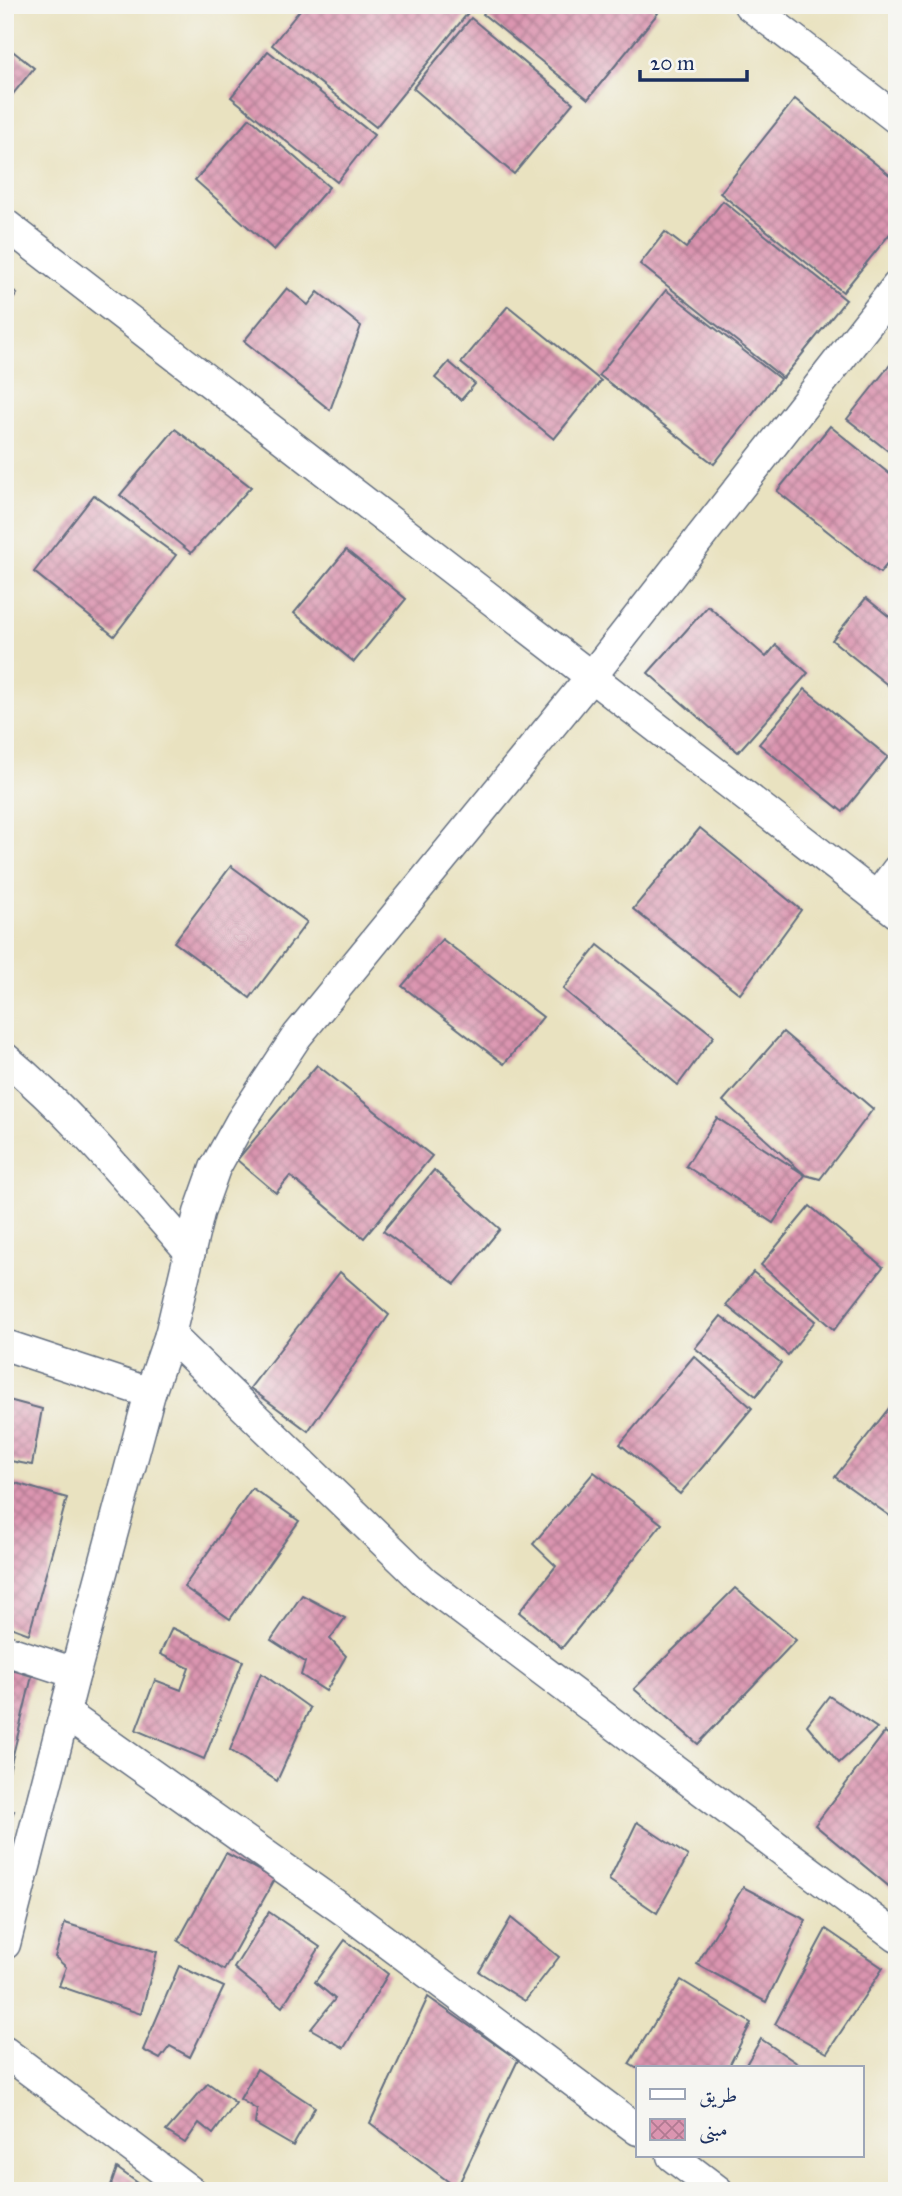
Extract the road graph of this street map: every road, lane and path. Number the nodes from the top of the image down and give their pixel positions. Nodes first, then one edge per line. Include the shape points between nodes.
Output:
1 (749, 5) edge
2 (897, 119) edge
3 (5, 224) edge
4 (897, 286) edge
5 (591, 677) junction
6 (897, 870) edge
7 (887, 905) edge
8 (5, 1058) edge
9 (190, 1252) junction
10 (170, 1335) junction
11 (5, 1345) edge
12 (150, 1392) junction
13 (5, 1650) edge
14 (75, 1673) junction
15 (65, 1713) junction
16 (897, 1937) edge
17 (5, 1944) edge
18 (5, 2052) edge
19 (636, 2128) edge
20 (675, 2158) edge
21 (190, 2191) edge
22 (718, 2191) edge

1 - 2 street
3 - 5 street
4 - 5 street
5 - 7 street
5 - 9 street via 297,1036 215,1168
6 - 7 street
8 - 9 street via 93,1139
9 - 10 street
10 - 12 street
10 - 16 street via 425,1582
11 - 12 street
12 - 14 street
13 - 14 street
14 - 15 street
15 - 17 street
15 - 19 street via 354,1917
18 - 21 street
20 - 22 street

